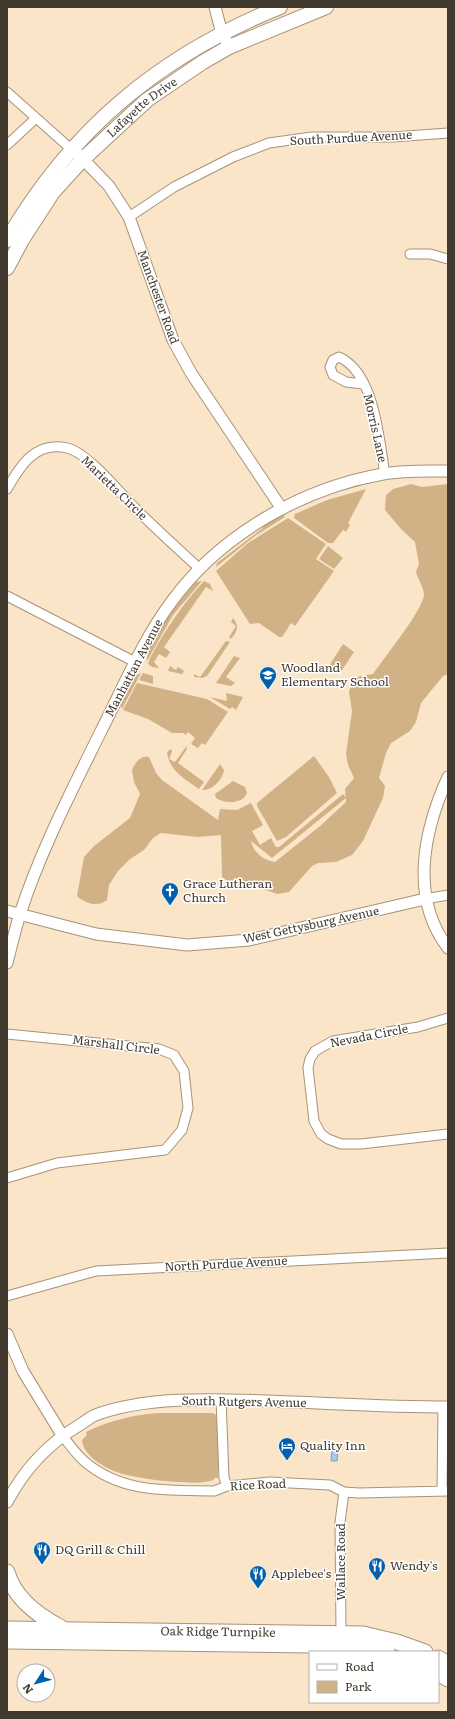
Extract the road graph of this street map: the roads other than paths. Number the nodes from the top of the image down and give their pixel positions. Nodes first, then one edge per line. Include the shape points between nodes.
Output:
1 (215, 7) edge
2 (280, 7) edge
3 (326, 7) edge
4 (222, 34) junction
5 (229, 47) junction
6 (7, 92) edge
7 (35, 119) junction
8 (448, 133) edge
9 (7, 145) edge
10 (72, 149) junction
11 (83, 159) junction
12 (129, 217) junction
13 (7, 240) edge
14 (410, 254) dead end
15 (448, 259) edge
16 (7, 268) edge
17 (363, 384) dead end
18 (448, 471) edge
19 (385, 474) junction
20 (7, 489) edge
21 (282, 509) junction
22 (200, 569) junction
23 (7, 596) edge
24 (135, 662) junction
25 (448, 777) edge
26 (448, 895) edge
27 (425, 899) junction
28 (7, 911) edge
29 (20, 915) junction
30 (448, 948) edge
31 (7, 963) edge
32 (448, 1018) edge
33 (7, 1034) edge
34 (448, 1134) edge
35 (7, 1178) edge
36 (448, 1253) edge
37 (7, 1296) edge
38 (7, 1334) edge
39 (221, 1399) junction
40 (445, 1407) edge
41 (62, 1435) junction
42 (227, 1486) junction
43 (445, 1491) edge
44 (344, 1492) junction
45 (7, 1502) edge
46 (7, 1572) edge
47 (7, 1628) edge
48 (64, 1629) junction
49 (341, 1633) junction
50 (7, 1641) edge
51 (381, 1651) edge
52 (422, 1651) edge
53 (439, 1659) edge
54 (448, 1664) edge
55 (439, 1674) edge
56 (448, 1679) edge

1 - 4 street
2 - 4 main road, Lafayette Drive
3 - 5 main road, Lafayette Drive
4 - 5 street
4 - 10 main road, Lafayette Drive via 181,57 130,93
5 - 11 main road, Lafayette Drive via 147,100
6 - 7 street
7 - 9 street
7 - 10 street
8 - 12 street, South Purdue Avenue via 312,138 269,143 233,157 174,187
10 - 11 street, Manchester Road
10 - 13 main road, Lafayette Drive via 20,217
11 - 12 street, Manchester Road via 109,186
11 - 16 main road, Lafayette Drive via 54,192
12 - 21 street, Manchester Road via 173,340 191,374
14 - 15 street via 430,254
17 - 19 street, Morris Lane via 368,392 376,424
18 - 19 street, Manhattan Avenue
19 - 21 street, Manhattan Avenue via 322,490
20 - 22 street, Marietta Circle via 20,466 28,458 49,448 67,448 87,459
21 - 22 street, Manhattan Avenue via 244,532
22 - 24 street, Manhattan Avenue via 173,600 152,630
23 - 24 street
24 - 29 street, Manhattan Avenue via 68,797
25 - 27 street via 435,804 425,847
26 - 27 street
27 - 29 street, West Gettysburg Avenue via 249,940 186,945 96,934
27 - 30 street via 433,921
28 - 29 street, West Gettysburg Avenue
29 - 31 street, Manhattan Avenue
32 - 34 street, Nevada Circle via 418,1027 332,1041 315,1051 308,1068 314,1121 321,1134 328,1139 341,1144 361,1144
33 - 35 street, Marshall Circle via 159,1049 174,1055 184,1071 188,1108 182,1130 165,1150 57,1163
36 - 37 street, North Purdue Avenue via 96,1271
38 - 41 street via 23,1371
39 - 40 street, South Rutgers Avenue
39 - 41 street, South Rutgers Avenue via 133,1406 93,1416
39 - 42 street via 224,1478
40 - 43 street
41 - 42 street, Rice Road via 84,1461 107,1478 132,1487 214,1491
41 - 45 street, South Rutgers Avenue via 32,1463
42 - 44 street, Rice Road via 270,1482 330,1485
43 - 44 street, Rice Road
44 - 49 street, Wallace Road via 340,1522
46 - 48 highway via 16,1591 28,1605 43,1618
47 - 48 highway, Oak Ridge Turnpike
48 - 49 highway, Oak Ridge Turnpike
49 - 52 highway, Oak Ridge Turnpike via 382,1638
50 - 51 highway, Oak Ridge Turnpike via 312,1645
53 - 54 highway
55 - 56 highway

